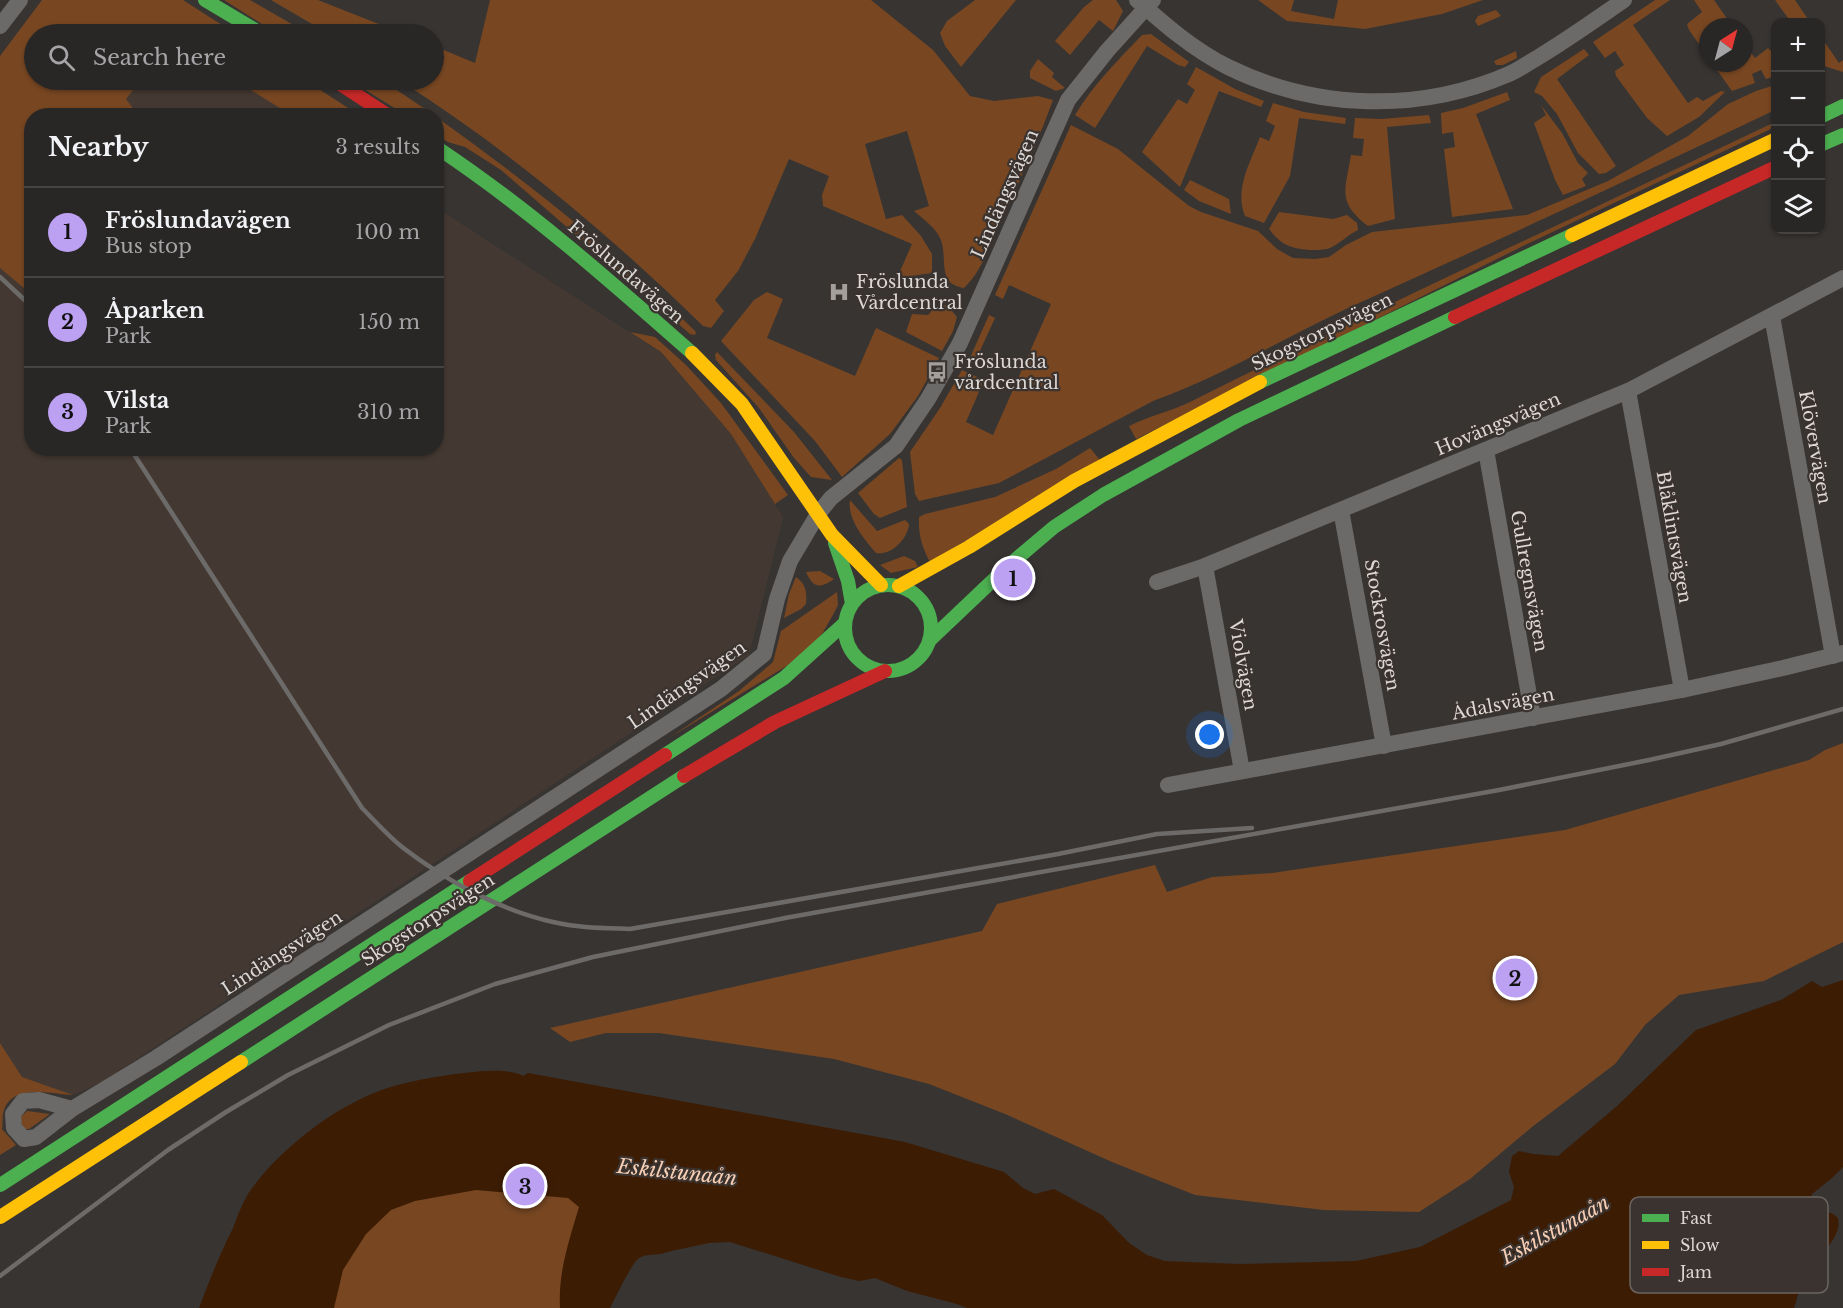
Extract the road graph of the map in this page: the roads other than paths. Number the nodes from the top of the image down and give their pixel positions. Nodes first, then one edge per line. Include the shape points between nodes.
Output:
1 (20, 0) edge
2 (205, 0) edge
3 (1624, 0) edge
4 (1146, 3) edge
5 (245, 24) edge
6 (0, 26) edge
7 (349, 90) edge
8 (1843, 106) edge
9 (377, 108) edge
10 (1825, 115) edge
11 (1843, 135) edge
12 (1771, 141) edge
13 (1825, 143) edge
14 (444, 152) edge
15 (1771, 169) edge
16 (1843, 278) edge
17 (1772, 316) junction
18 (1628, 391) junction
19 (1486, 450) junction
20 (1341, 510) junction
21 (818, 514) junction
22 (832, 535) junction
23 (1205, 566) junction
24 (1157, 582) dead end
25 (881, 585) junction
26 (899, 586) junction
27 (852, 604) junction
28 (844, 623) junction
29 (930, 639) junction
30 (1838, 655) edge
31 (885, 671) junction
32 (1682, 690) junction
33 (1533, 718) junction
34 (1384, 746) junction
35 (1242, 771) junction
36 (1168, 785) dead end
37 (72, 1109) dead end
38 (0, 1185) edge
39 (0, 1217) edge

1 - 6 street
2 - 5 main road
3 - 4 street via 1510,74 1448,94 1385,102 1304,94 1251,77 1200,50
4 - 21 street, Lindängsvägen via 1068,100 960,343 928,399 896,446 831,498
7 - 9 main road
8 - 10 main road
11 - 13 main road
12 - 26 main road, Skogstorpsvägen via 1240,391 1074,481
14 - 21 main road, Fröslundavägen via 564,241 700,360 742,404
15 - 29 main road via 1297,391 1103,495 1054,526
16 - 17 street, Hovängsvägen
17 - 18 street, Hovängsvägen
17 - 30 street, Klövervägen
18 - 19 street, Hovängsvägen
18 - 32 street, Blåklintsvägen
19 - 20 street, Hovängsvägen
19 - 33 street, Gullregnsvägen
20 - 23 street, Hovängsvägen
20 - 34 street, Stockrosvägen
21 - 22 main road, Fröslundavägen
21 - 37 street, Lindängsvägen via 790,561 764,654 747,669 195,1033
22 - 25 main road, Fröslundavägen
22 - 27 main road, Fröslundavägen
23 - 24 street, Hovängsvägen
23 - 35 street, Violvägen
25 - 26 main road
25 - 27 main road via 862,593
26 - 29 main road via 924,603 931,621
27 - 28 main road
28 - 31 main road via 847,641 856,657
28 - 38 main road, Skogstorpsvägen via 784,678
29 - 31 main road via 909,666
30 - 32 street, Ådalsvägen
31 - 39 main road, Skogstorpsvägen via 775,722 716,756
32 - 33 street, Ådalsvägen
33 - 34 street, Ådalsvägen
34 - 35 street, Ådalsvägen
35 - 36 street, Ådalsvägen

